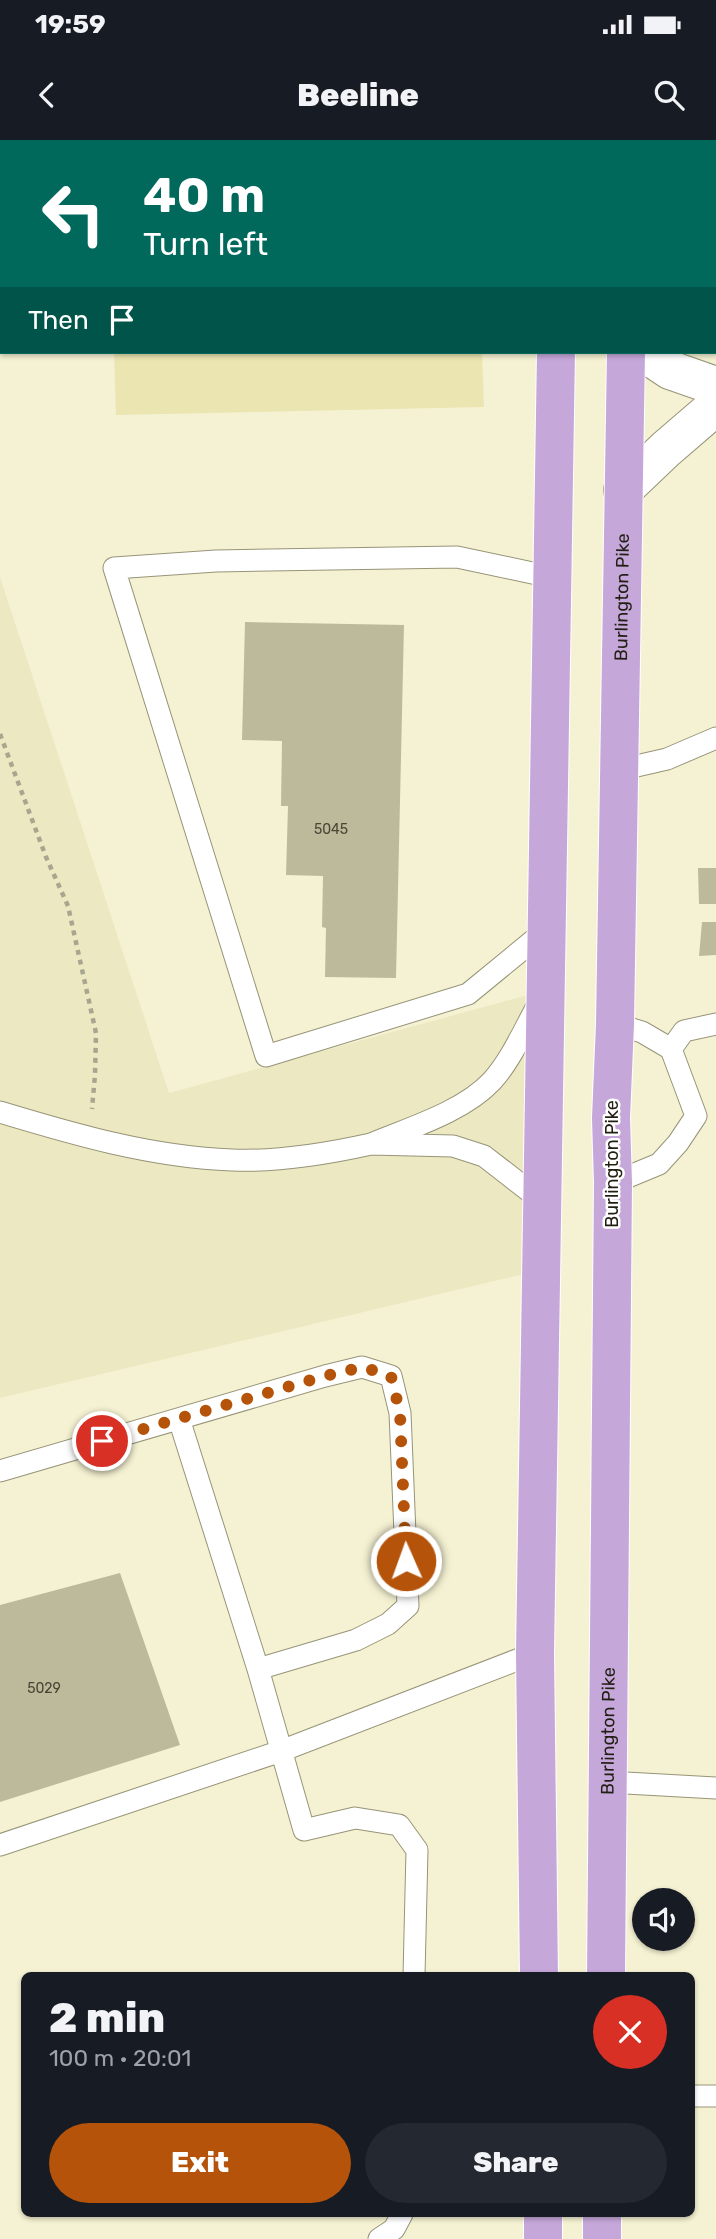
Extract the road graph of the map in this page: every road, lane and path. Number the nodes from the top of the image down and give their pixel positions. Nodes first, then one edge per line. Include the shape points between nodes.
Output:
1 (556, 354) edge
2 (626, 354) edge
3 (646, 354) edge
4 (716, 386) edge
5 (716, 406) edge
6 (623, 490) junction
7 (551, 577) junction
8 (0, 734) edge
9 (716, 738) edge
10 (619, 770) junction
11 (546, 930) junction
12 (546, 990) junction
13 (615, 1024) junction
14 (716, 1024) edge
15 (671, 1049) junction
16 (0, 1112) edge
17 (88, 1138) junction
18 (371, 1144) junction
19 (613, 1183) junction
20 (542, 1201) junction
21 (178, 1419) junction
22 (0, 1471) edge
23 (534, 1653) junction
24 (258, 1669) junction
25 (281, 1751) junction
26 (608, 1782) junction
27 (716, 1788) edge
28 (0, 1844) edge
29 (414, 1972) edge
30 (539, 1972) edge
31 (606, 1972) edge
32 (695, 2096) edge
33 (716, 2096) edge
34 (400, 2217) edge
35 (543, 2217) edge
36 (602, 2217) edge
37 (379, 2239) edge
38 (543, 2239) edge
39 (601, 2239) edge

1 - 7 highway
2 - 6 highway, Burlington Pike
3 - 4 street via 670,370
5 - 6 street
6 - 10 highway, Burlington Pike
7 - 11 highway
7 - 11 lane via 457,558 216,561 114,568 266,1056 468,993
8 - 17 path via 68,906 87,985 96,1033
9 - 10 lane via 667,759
10 - 13 highway, Burlington Pike
11 - 12 highway
12 - 18 lane via 490,1083 439,1116
12 - 20 highway
13 - 15 lane via 642,1032
13 - 19 highway, Burlington Pike
14 - 15 lane via 684,1031
15 - 19 lane via 696,1116 659,1164
16 - 17 lane
17 - 18 lane via 181,1156 233,1160 303,1156
18 - 20 lane via 453,1146 484,1156
19 - 26 highway, Burlington Pike
20 - 23 highway
21 - 22 lane
21 - 24 lane
21 - 24 lane via 362,1367 391,1376 400,1413 408,1606 388,1624 356,1640
23 - 25 lane
23 - 30 highway
24 - 25 lane
25 - 28 lane
25 - 29 lane via 304,1830 355,1818 398,1825 417,1850
26 - 27 lane
26 - 31 highway, Burlington Pike
32 - 33 lane
34 - 37 lane via 394,2229
35 - 38 highway
36 - 39 highway

